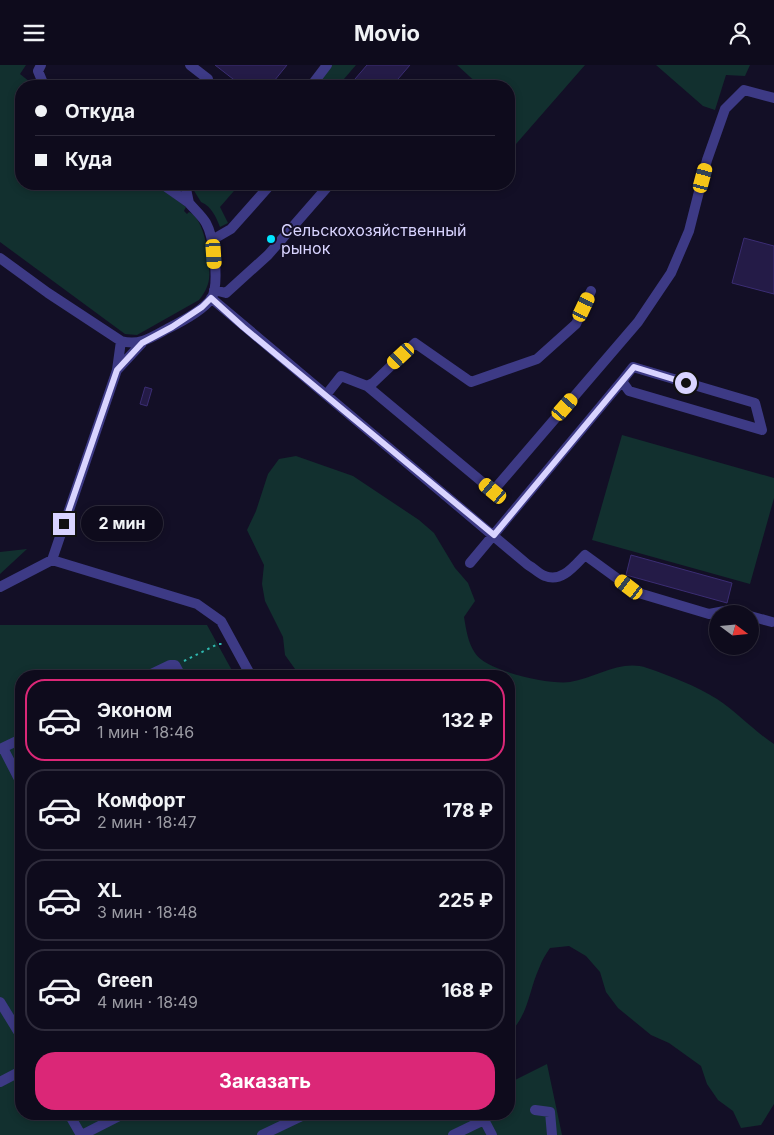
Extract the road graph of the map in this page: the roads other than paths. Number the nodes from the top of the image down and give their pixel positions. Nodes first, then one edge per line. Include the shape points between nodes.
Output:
1 (42, 65) edge
2 (190, 65) edge
3 (327, 65) edge
4 (41, 80) edge
5 (203, 80) edge
6 (316, 80) edge
7 (774, 98) edge
8 (171, 190) edge
9 (186, 190) edge
10 (266, 190) edge
11 (325, 190) edge
12 (189, 203) junction
13 (212, 239) junction
14 (0, 258) edge
15 (591, 291) dead end
16 (213, 294) junction
17 (120, 341) junction
18 (142, 343) junction
19 (117, 370) junction
20 (622, 381) junction
21 (367, 386) junction
22 (326, 395) junction
23 (494, 535) junction
24 (52, 560) junction
25 (470, 563) dead end
26 (0, 587) edge
27 (709, 614) edge
28 (759, 618) edge
29 (772, 622) dead end
30 (160, 670) edge
31 (177, 670) edge
32 (249, 670) edge
33 (15, 742) edge
34 (2, 749) edge
35 (15, 772) edge
36 (0, 1002) edge
37 (15, 1026) edge
38 (15, 1074) edge
39 (0, 1082) edge
40 (535, 1110) dead end
41 (72, 1120) edge
42 (110, 1120) edge
43 (293, 1120) edge
44 (477, 1120) edge
45 (484, 1120) edge
46 (81, 1135) edge
47 (262, 1135) edge
48 (453, 1135) edge
49 (492, 1135) edge
50 (552, 1135) edge

1 - 4 street via 38,71
2 - 5 street
3 - 6 street
7 - 21 street via 744,90 725,109 707,160 689,231 671,273 638,322 493,491
8 - 12 street
9 - 12 street
10 - 13 street via 231,229
11 - 16 street via 268,255 226,293
12 - 13 street via 206,223
13 - 16 street
14 - 17 street
15 - 21 street via 576,324 538,359 471,382 415,343
16 - 18 street via 202,307
16 - 22 street
17 - 18 street
17 - 19 street
18 - 19 street
19 - 24 street
20 - 20 street via 629,391 762,430 755,403 634,367
20 - 23 street
21 - 22 street via 341,376
22 - 23 street
23 - 25 street
23 - 27 street via 545,576 565,574 585,555 642,594
24 - 26 street
24 - 32 street via 197,604 221,621
28 - 29 street
30 - 31 street via 170,665 175,665
33 - 34 street
34 - 35 street
36 - 37 street
38 - 39 street
40 - 50 street via 550,1112
41 - 46 street
42 - 46 street
43 - 47 street
44 - 48 street
45 - 49 street

